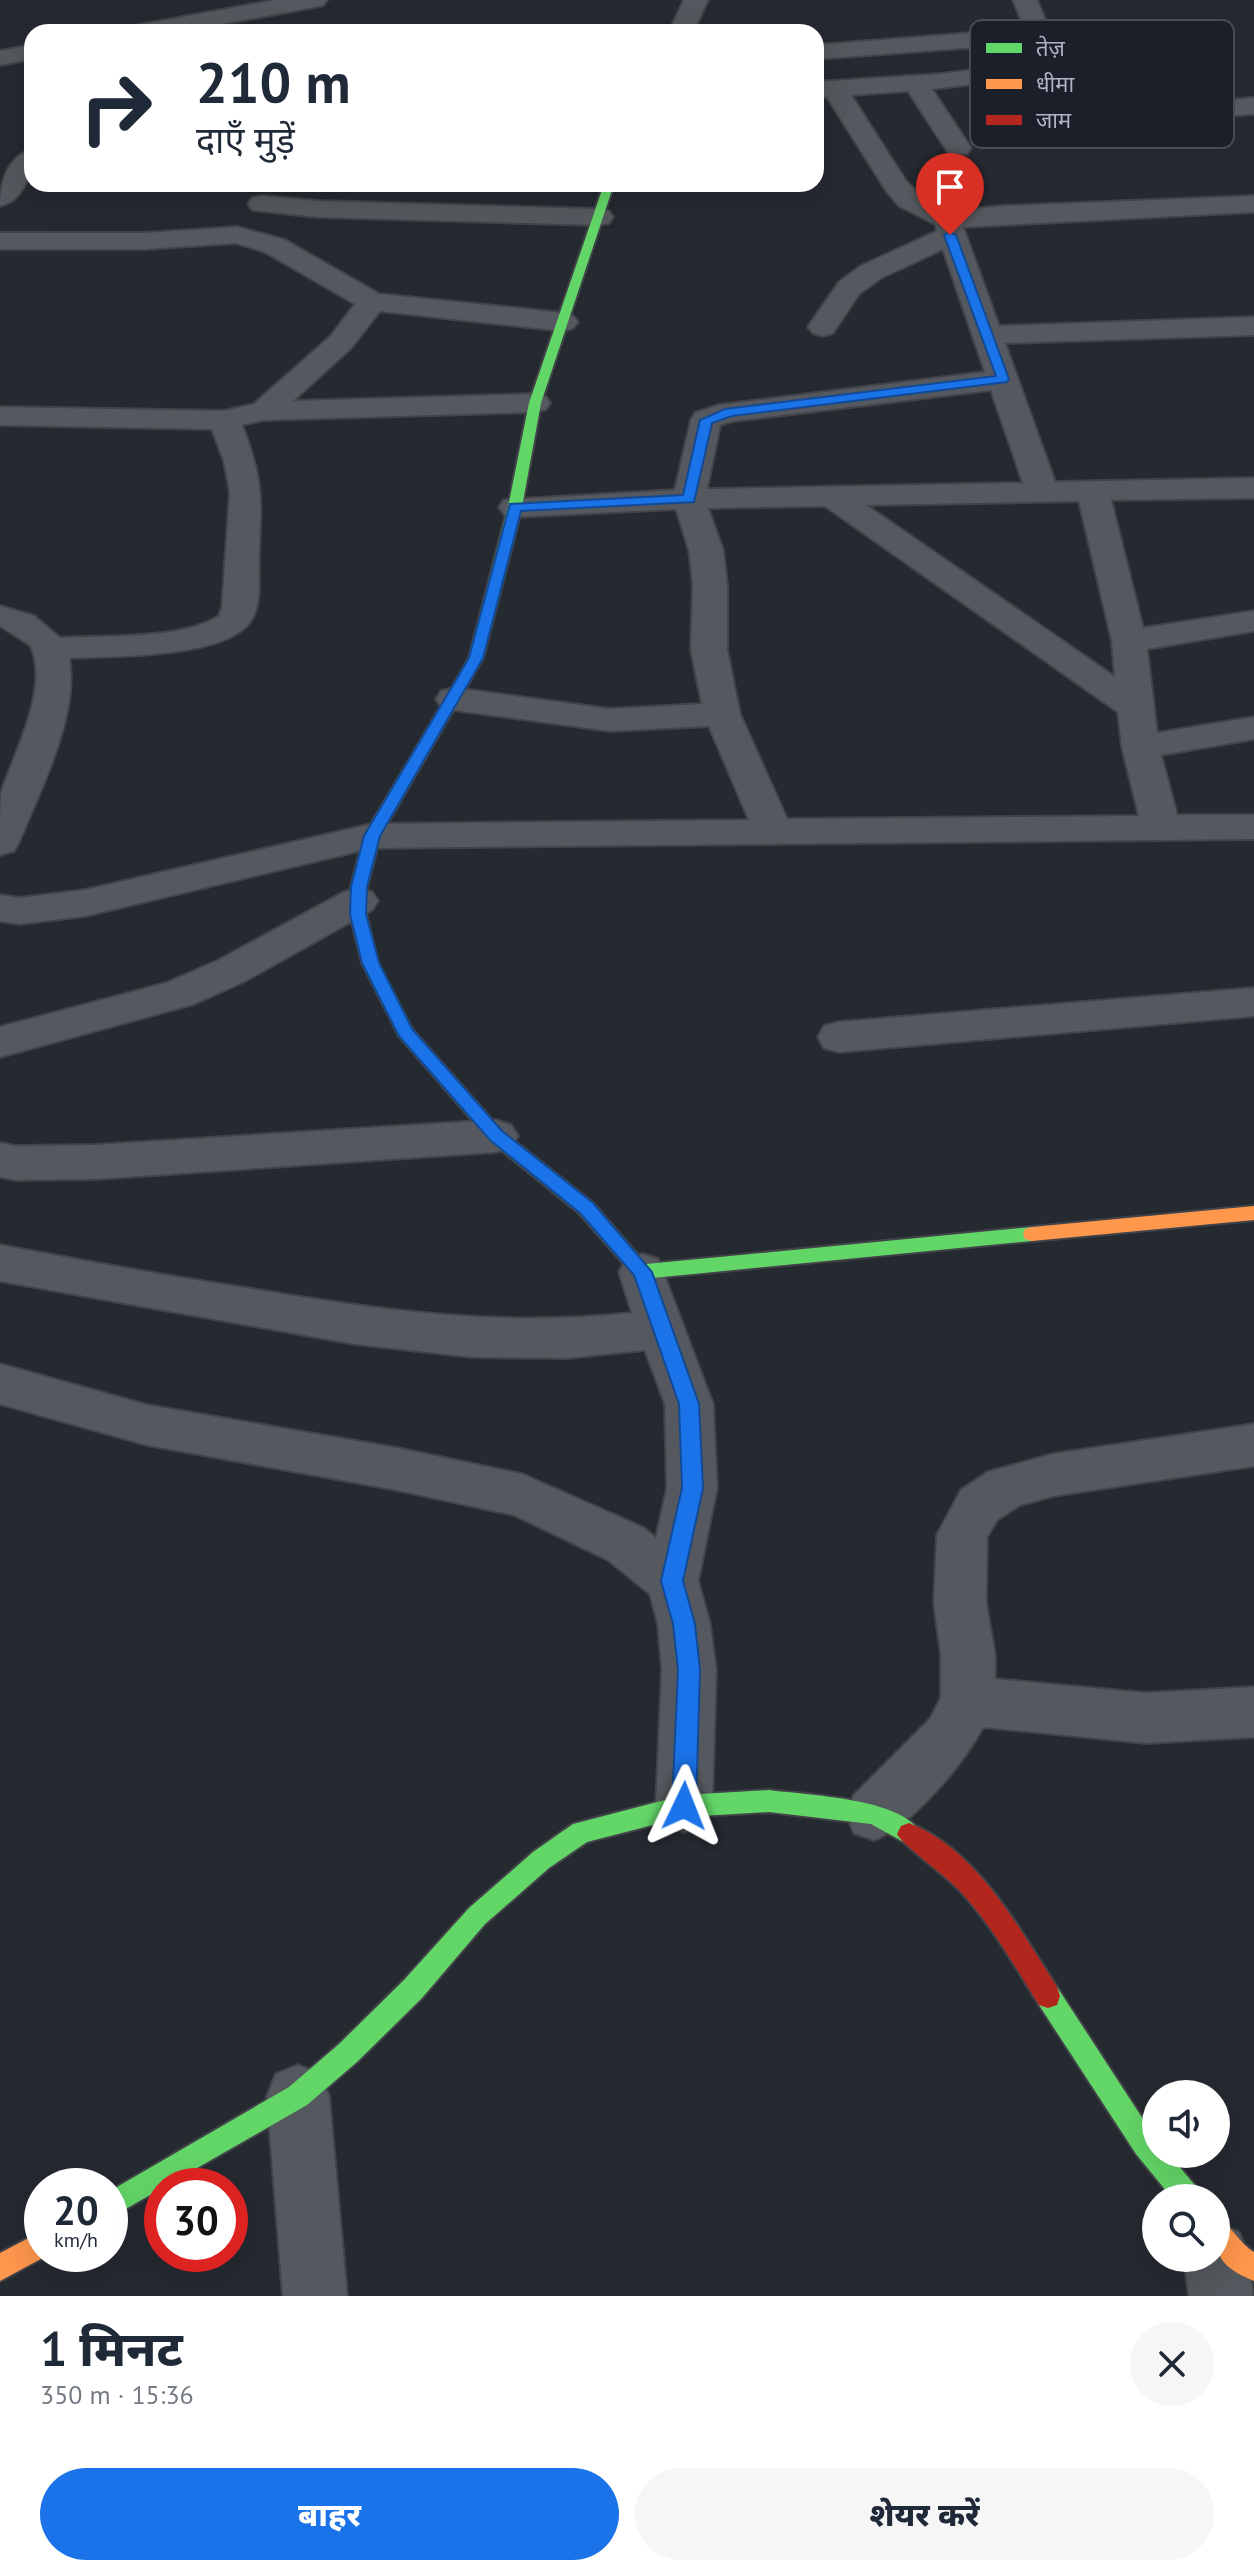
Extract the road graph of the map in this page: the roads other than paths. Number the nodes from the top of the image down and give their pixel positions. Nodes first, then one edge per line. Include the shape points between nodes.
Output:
1 (315, 0) edge
2 (696, 0) edge
3 (1025, 0) edge
4 (1034, 20) edge
5 (183, 24) edge
6 (685, 24) edge
7 (970, 40) edge
8 (824, 51) edge
9 (24, 54) edge
10 (0, 58) edge
11 (970, 76) edge
12 (915, 82) junction
13 (825, 89) edge
14 (1234, 106) edge
15 (1254, 106) edge
16 (958, 148) dead end
17 (24, 168) edge
18 (607, 192) edge
19 (0, 198) edge
20 (262, 204) dead end
21 (1254, 204) edge
22 (599, 217) junction
23 (949, 228) junction
24 (0, 241) edge
25 (372, 302) junction
26 (563, 322) junction
27 (1254, 326) edge
28 (823, 327) dead end
29 (988, 335) junction
30 (1003, 379) junction
31 (535, 403) junction
32 (264, 411) junction
33 (0, 416) edge
34 (224, 420) junction
35 (1254, 488) edge
36 (1093, 491) junction
37 (1042, 492) junction
38 (833, 497) junction
39 (689, 499) junction
40 (515, 507) junction
41 (0, 616) edge
42 (1254, 621) edge
43 (1129, 641) junction
44 (50, 649) junction
45 (454, 699) junction
46 (1136, 708) junction
47 (722, 714) junction
48 (1254, 728) edge
49 (1140, 747) junction
50 (1254, 827) edge
51 (1161, 829) junction
52 (774, 833) junction
53 (372, 836) junction
54 (0, 842) edge
55 (358, 901) junction
56 (0, 908) edge
57 (1254, 1002) edge
58 (839, 1037) dead end
59 (0, 1042) edge
60 (496, 1136) junction
61 (0, 1160) edge
62 (1254, 1213) edge
63 (0, 1263) edge
64 (642, 1272) junction
65 (661, 1329) junction
66 (0, 1384) edge
67 (1254, 1445) edge
68 (672, 1581) junction
69 (968, 1701) junction
70 (1254, 1712) edge
71 (684, 1806) junction
72 (874, 1814) junction
73 (298, 2096) junction
74 (1177, 2184) edge
75 (128, 2195) edge
76 (1230, 2249) edge
77 (24, 2254) edge
78 (0, 2268) edge
79 (1254, 2268) edge
80 (1218, 2272) edge
81 (315, 2296) edge
82 (1221, 2296) edge

1 - 5 street
2 - 6 street
3 - 4 street
7 - 8 street
9 - 10 street
11 - 12 street
12 - 13 street
12 - 16 street
13 - 23 street via 896,186
14 - 15 street
17 - 19 street
18 - 22 street
20 - 22 street
21 - 23 street via 1004,214
22 - 26 street
23 - 28 street via 849,288
23 - 29 street
24 - 25 street via 237,235 275,246
25 - 26 street
25 - 32 street via 341,342
26 - 31 street
27 - 29 street
29 - 30 street
30 - 37 street
30 - 39 street via 730,412 706,420
31 - 32 street
31 - 40 street
32 - 34 street
33 - 34 street
34 - 44 street via 246,492 240,596 232,625 197,637
35 - 36 street
36 - 37 street
36 - 43 street
37 - 38 street
38 - 39 street
38 - 46 street
39 - 40 street
39 - 47 street via 706,550 709,650
40 - 45 street via 476,658
41 - 44 street via 20,622
42 - 43 street
43 - 46 street
44 - 54 street via 50,700 42,735
45 - 47 street via 610,720
45 - 53 street
46 - 49 street
47 - 52 street
48 - 49 street
49 - 51 street
50 - 51 street
51 - 52 street
52 - 53 street
53 - 55 street
53 - 56 street via 85,903 19,911
55 - 59 street via 179,994
55 - 60 street via 370,963 405,1032
57 - 58 street
60 - 61 street via 95,1162
60 - 64 street via 586,1208
62 - 64 street
63 - 65 street via 325,1320 472,1338 567,1339
64 - 65 street
65 - 68 street via 689,1404 692,1488
66 - 68 street via 147,1425 522,1495 626,1544
67 - 69 street via 1053,1475 1006,1487 979,1505 962,1535 960,1603
68 - 71 street via 689,1670
69 - 70 street via 1152,1721
69 - 72 street via 949,1737
71 - 72 street via 769,1801
71 - 73 street via 581,1832 541,1860 477,1916 413,1989
72 - 74 street via 931,1846 987,1902 1145,2145
73 - 75 street
73 - 81 street
76 - 79 street
77 - 78 street
80 - 82 street

